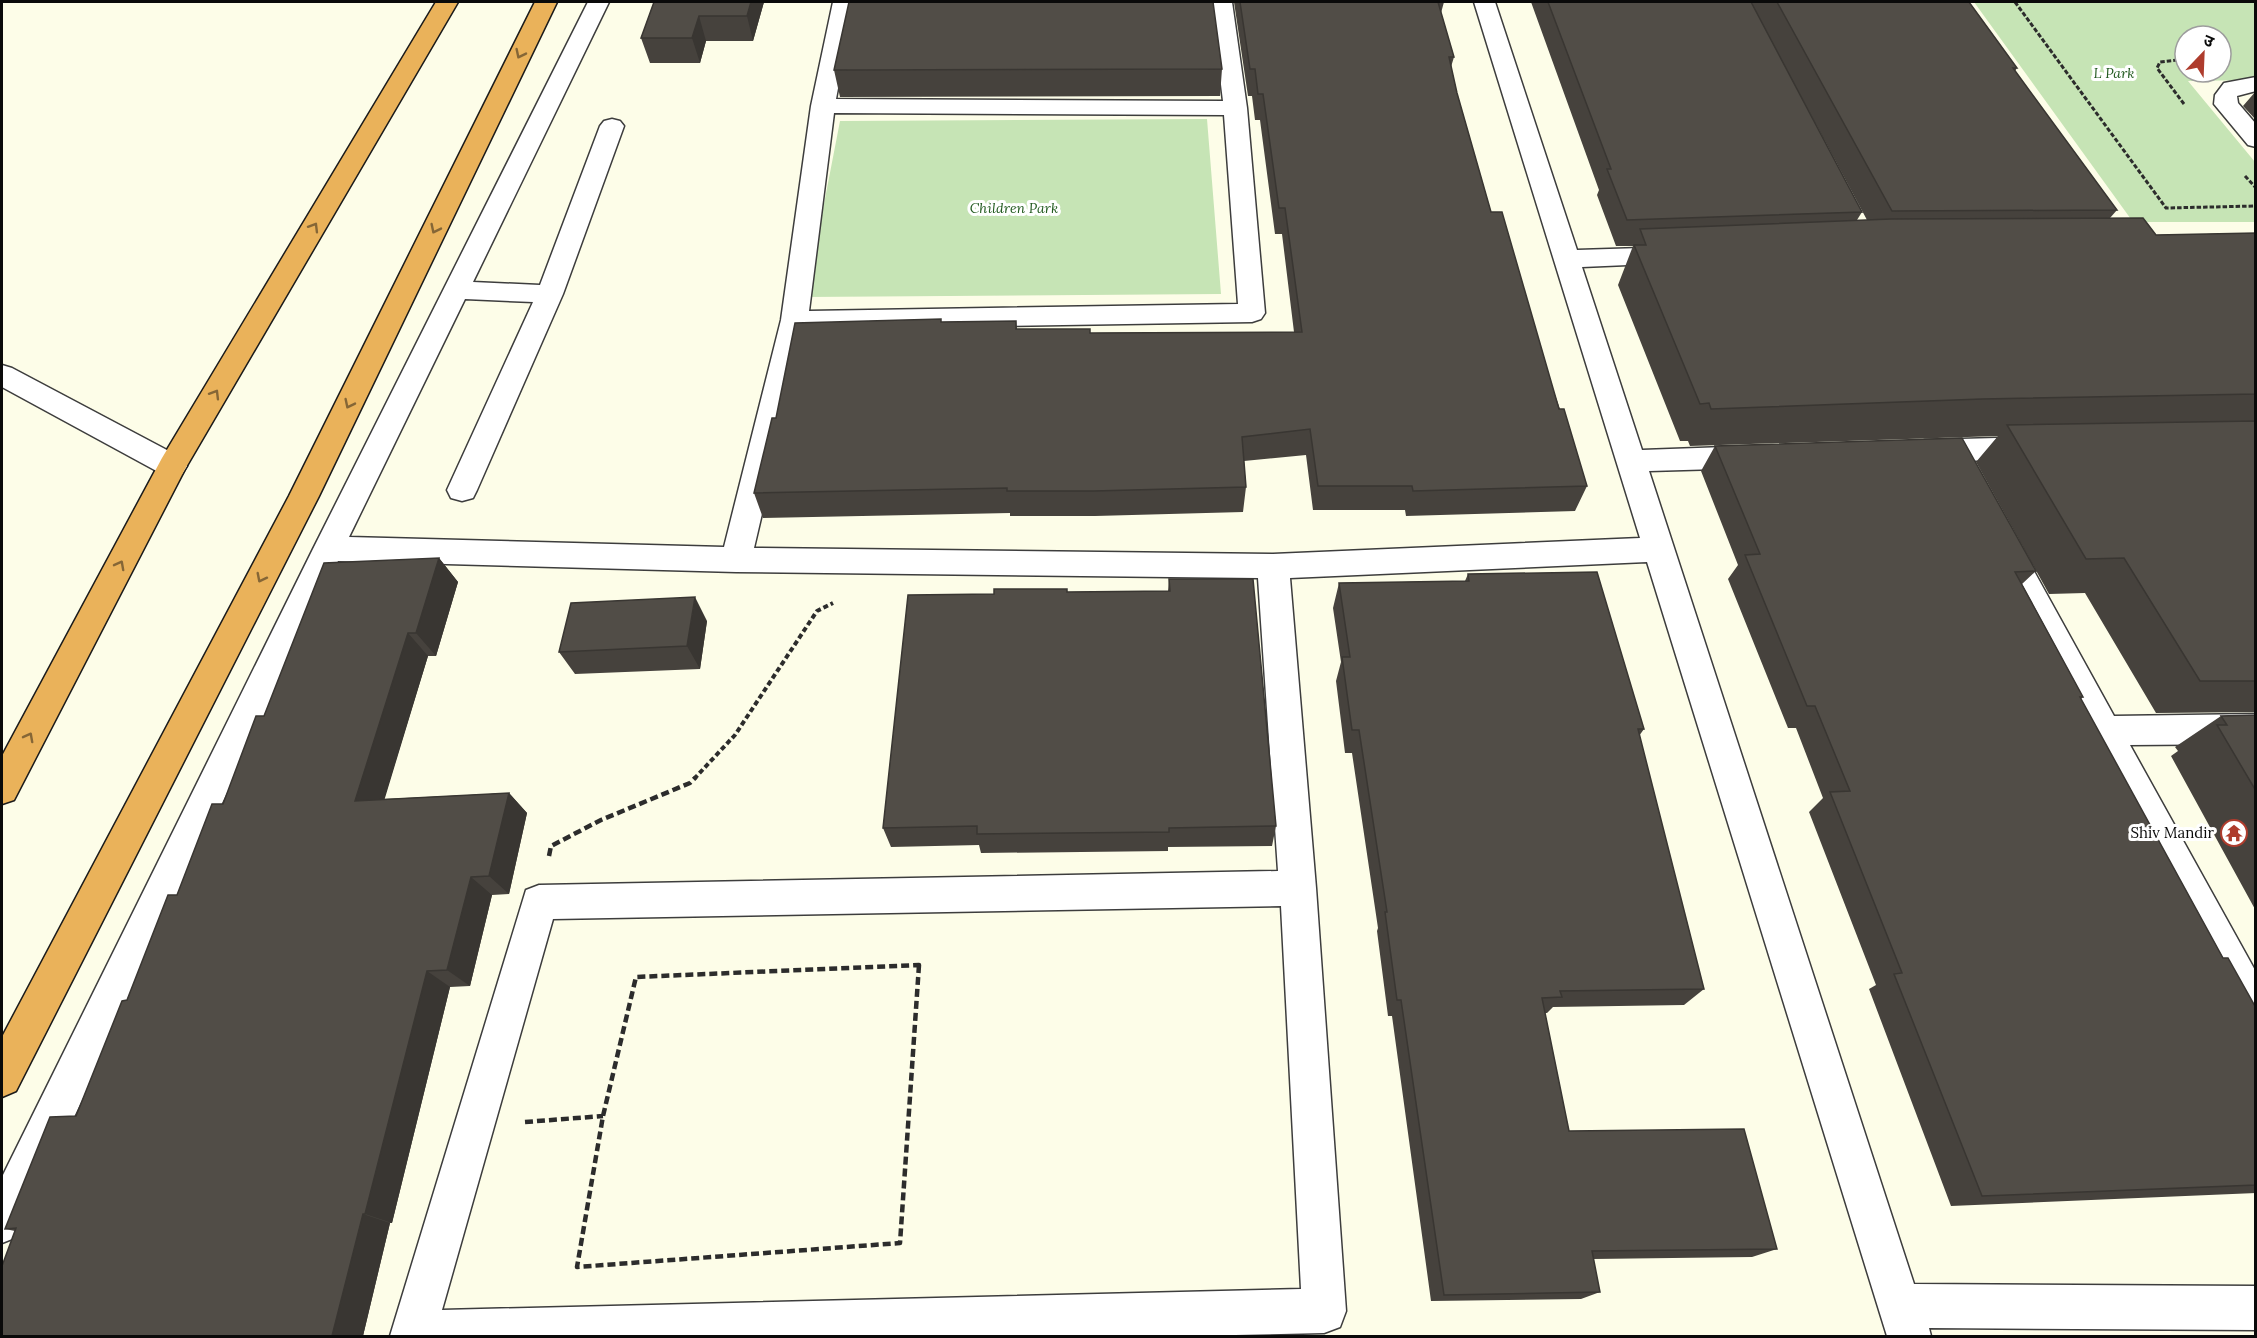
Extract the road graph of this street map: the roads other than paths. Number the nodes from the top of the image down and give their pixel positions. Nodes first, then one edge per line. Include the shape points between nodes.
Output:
1 (447, 2) edge
2 (546, 2) edge
3 (598, 2) edge
4 (843, 2) edge
5 (1222, 2) edge
6 (1485, 2) edge
7 (2256, 84) edge
8 (823, 106) junction
9 (1235, 108) junction
10 (612, 126) dead end
11 (2256, 140) edge
12 (1700, 254) edge
13 (1568, 259) junction
14 (455, 290) junction
15 (550, 294) junction
16 (794, 320) junction
17 (2, 375) edge
18 (2057, 448) edge
19 (1952, 450) junction
20 (1893, 452) edge
21 (1774, 456) edge
22 (1632, 461) junction
23 (172, 466) junction
24 (1969, 481) edge
25 (462, 490) dead end
26 (1986, 512) edge
27 (328, 549) junction
28 (1659, 549) junction
29 (736, 560) junction
30 (1273, 566) junction
31 (2256, 729) edge
32 (2104, 731) junction
33 (2, 789) edge
34 (1298, 888) junction
35 (2256, 1011) edge
36 (2, 1077) edge
37 (2, 1222) edge
38 (2256, 1308) edge
39 (1904, 1321) edge
40 (413, 1335) edge

23 -> 1 highway
2 -> 36 highway via 309,485
3 - 14 street
4 - 8 street
5 - 9 street
6 - 13 street
7 - 11 street via 2232,88 2226,95 2226,104
8 - 9 street
8 - 16 street
9 - 16 street via 1252,313
10 - 15 street
12 - 13 street
13 - 22 street
14 - 15 street
14 - 27 street
15 - 25 street
16 - 29 street
17 - 23 street
18 - 19 street
19 - 20 street
19 - 24 street
21 - 22 street
22 - 28 street
33 -> 23 highway
26 - 32 street
27 - 29 street
27 - 37 street
28 - 30 street
28 - 39 street
29 - 30 street
30 - 34 street
31 - 32 street
32 - 35 street
34 - 40 street via 539,902
34 - 40 street via 1324,1311
38 - 39 street

